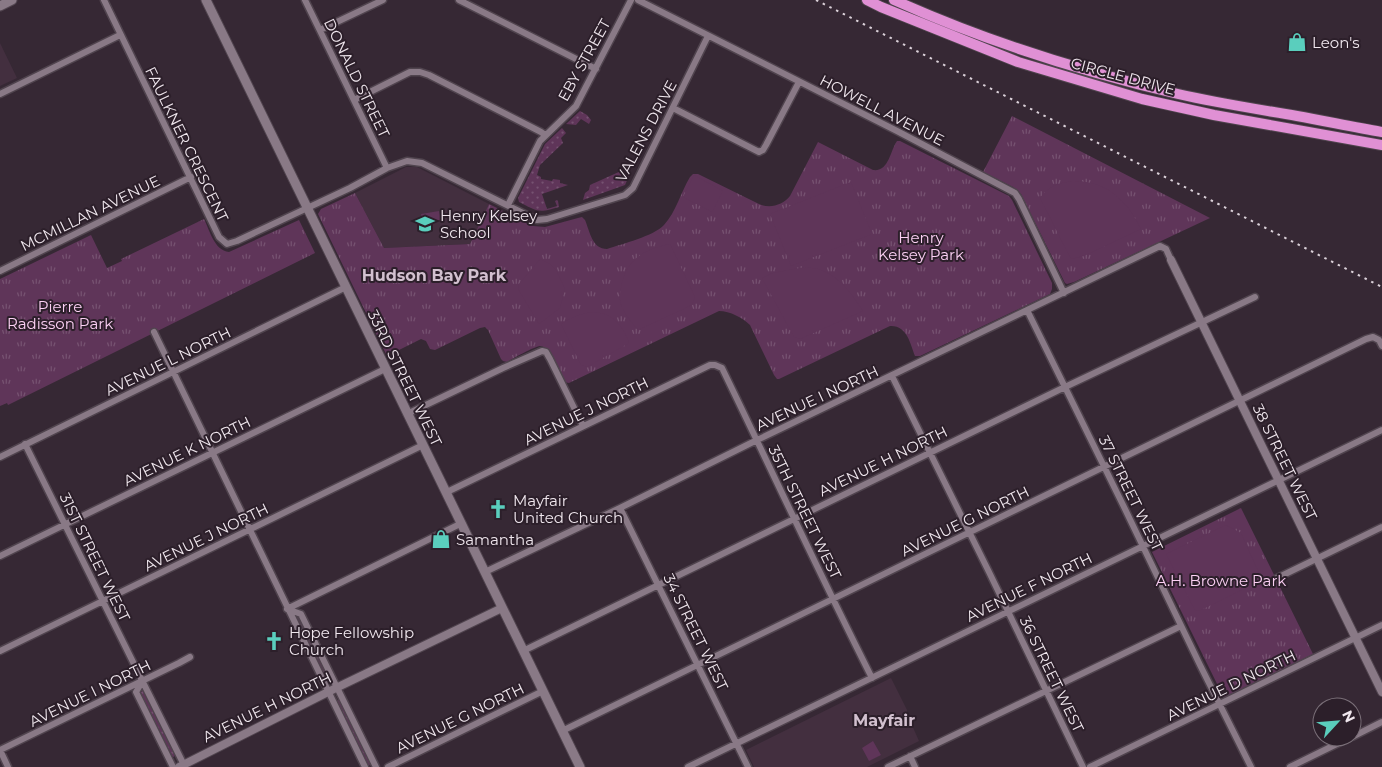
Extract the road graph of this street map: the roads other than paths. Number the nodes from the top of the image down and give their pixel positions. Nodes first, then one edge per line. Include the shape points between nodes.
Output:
1 (12, 0) edge
2 (104, 0) edge
3 (206, 0) edge
4 (305, 0) edge
5 (383, 0) edge
6 (459, 0) edge
7 (631, 0) edge
8 (638, 0) edge
9 (867, 0) edge
10 (894, 0) edge
11 (0, 6) edge
12 (320, 30) junction
13 (120, 35) junction
14 (708, 36) junction
15 (596, 69) junction
16 (799, 82) junction
17 (0, 94) edge
18 (354, 100) junction
19 (673, 108) junction
20 (1382, 130) edge
21 (545, 135) junction
22 (1357, 141) junction
23 (1382, 141) edge
24 (1382, 145) edge
25 (388, 168) junction
26 (191, 177) junction
27 (508, 205) junction
28 (307, 209) junction
29 (1160, 246) joint
30 (1171, 260) joint
31 (0, 271) edge
32 (346, 287) junction
33 (1064, 293) junction
34 (1255, 297) dead end
35 (1027, 310) junction
36 (1202, 322) junction
37 (154, 332) dead end
38 (1381, 343) edge
39 (710, 365) joint
40 (385, 369) junction
41 (174, 372) junction
42 (892, 376) junction
43 (1065, 387) junction
44 (1240, 401) junction
45 (407, 414) junction
46 (583, 426) junction
47 (1382, 430) edge
48 (757, 440) junction
49 (26, 444) junction
50 (422, 445) junction
51 (212, 453) junction
52 (930, 454) junction
53 (0, 457) edge
54 (1104, 467) junction
55 (1279, 481) junction
56 (447, 492) junction
57 (620, 508) junction
58 (795, 520) junction
59 (462, 523) junction
60 (65, 525) junction
61 (1382, 527) edge
62 (250, 530) junction
63 (969, 532) junction
64 (1142, 546) junction
65 (0, 556) edge
66 (1317, 559) junction
67 (485, 572) junction
68 (1277, 578) dead end
69 (659, 585) junction
70 (833, 598) junction
71 (103, 601) junction
72 (502, 608) junction
73 (287, 609) junction
74 (1008, 611) junction
75 (1182, 626) junction
76 (1382, 626) edge
77 (1356, 638) junction
78 (0, 651) edge
79 (524, 651) junction
80 (190, 657) dead end
81 (698, 664) junction
82 (872, 678) junction
83 (142, 681) junction
84 (338, 688) junction
85 (543, 691) junction
86 (1046, 691) junction
87 (1382, 692) edge
88 (328, 693) junction
89 (1220, 705) junction
90 (1382, 722) edge
91 (562, 731) junction
92 (1362, 732) edge
93 (736, 743) junction
94 (1331, 747) edge
95 (0, 750) edge
96 (910, 756) junction
97 (182, 766) edge
98 (8, 767) edge
99 (173, 767) edge
100 (365, 767) edge
101 (376, 767) edge
102 (388, 767) edge
103 (580, 767) edge
104 (688, 767) edge
105 (748, 767) edge
106 (888, 767) edge
107 (916, 767) edge
108 (1083, 767) edge
109 (1090, 767) edge
110 (1251, 767) edge
111 (1290, 767) edge

1 - 11 main road
2 - 13 street, FAULKNER CRESCENT
3 - 28 main road, 33RD STREET WEST
4 - 12 street, DONALD STREET
5 - 12 street
6 - 15 street
7 - 15 street, EBY STREET
8 - 14 street, HOWELL AVENUE
9 - 22 highway, CIRCLE DRIVE via 1018,62 1142,99
10 - 20 highway, CIRCLE DRIVE via 1018,49 1115,78 1179,94
12 - 18 street, DONALD STREET
13 - 17 street
13 - 26 street, FAULKNER CRESCENT
14 - 16 street, HOWELL AVENUE
14 - 19 street, VALENS DRIVE
15 - 21 street, EBY STREET via 576,106
16 - 19 street via 766,145 759,152
16 - 33 street, HOWELL AVENUE via 1015,193
18 - 21 street via 410,72 420,72
18 - 25 street, DONALD STREET
19 - 27 street, VALENS DRIVE via 633,188 625,195 542,220
21 - 27 street, EBY STREET
22 - 23 highway
22 - 24 highway, CIRCLE DRIVE
25 - 27 street, VALENS DRIVE via 407,161 422,162
25 - 28 street, VALENS DRIVE
26 - 28 street, FAULKNER CRESCENT via 219,237 227,244
26 - 31 street, MCMILLAN AVENUE
28 - 32 main road, 33RD STREET WEST
29 - 30 street, 38 STREET WEST via 1166,249
29 - 33 street, AVENUE I NORTH
30 - 36 street, 38 STREET WEST
32 - 40 main road, 33RD STREET WEST
32 - 41 street, AVENUE L NORTH
33 - 35 street, AVENUE I NORTH
34 - 36 street, AVENUE H NORTH
35 - 42 street, AVENUE I NORTH
35 - 43 street, 37 STREET WEST
36 - 43 street, AVENUE H NORTH
36 - 44 street, 38 STREET WEST
37 - 41 street
38 - 44 street, AVENUE G NORTH via 1373,336
39 - 46 street, AVENUE J NORTH
39 - 48 street, 35TH STREET WEST via 722,368
40 - 45 main road, 33RD STREET WEST
40 - 51 street, AVENUE K NORTH
41 - 49 street, AVENUE L NORTH
41 - 51 street
42 - 48 street, AVENUE I NORTH
42 - 52 street, 36 STREET WEST
43 - 52 street, AVENUE H NORTH
43 - 54 street, 37 STREET WEST
44 - 54 street, AVENUE G NORTH
44 - 55 street, 38 STREET WEST
45 - 46 street via 542,351 550,359
45 - 50 main road, 33RD STREET WEST
46 - 56 street, AVENUE J NORTH
47 - 55 street, AVENUE F NORTH
48 - 57 street, AVENUE I NORTH
48 - 58 street, 35TH STREET WEST
49 - 53 street, AVENUE L NORTH
49 - 60 street, 31ST STREET WEST
50 - 56 main road, 33RD STREET WEST
50 - 62 street, AVENUE J NORTH
51 - 60 street, AVENUE K NORTH
51 - 62 street
52 - 58 street, AVENUE H NORTH
52 - 63 street, 36 STREET WEST
54 - 63 street, AVENUE G NORTH
54 - 64 street, 37 STREET WEST
55 - 64 street, AVENUE F NORTH
55 - 66 street, 38 STREET WEST
56 - 59 main road, 33RD STREET WEST
57 - 67 street, AVENUE I NORTH
57 - 69 street, 34 STREET WEST
58 - 69 street, AVENUE H NORTH
58 - 70 street, 35TH STREET WEST
59 - 67 main road, 33RD STREET WEST
59 - 73 street
60 - 65 street, AVENUE K NORTH
60 - 71 street, 31ST STREET WEST
61 - 66 street
62 - 71 street, AVENUE J NORTH
62 - 73 street
63 - 70 street, AVENUE G NORTH
63 - 74 street, 36 STREET WEST
64 - 74 street, AVENUE F NORTH
64 - 75 street, 37 STREET WEST
66 - 68 street
66 - 77 street, 38 STREET WEST
67 - 72 main road, 33RD STREET WEST
69 - 79 street, AVENUE H NORTH
69 - 81 street, 34 STREET WEST
70 - 81 street, AVENUE G NORTH
70 - 82 street, 35TH STREET WEST
71 - 78 street, AVENUE J NORTH
71 - 83 street, 31ST STREET WEST
72 - 79 main road, 33RD STREET WEST
72 - 84 street, AVENUE H NORTH
73 - 84 street via 301,614
73 - 88 street
74 - 82 street, AVENUE F NORTH
74 - 86 street, 36 STREET WEST
75 - 86 street
75 - 89 street, 37 STREET WEST
76 - 77 street, AVENUE D NORTH
77 - 87 street, 38 STREET WEST
77 - 89 street, AVENUE D NORTH
79 - 85 main road, 33RD STREET WEST
80 - 83 street, AVENUE I NORTH
81 - 91 street, AVENUE G NORTH
81 - 93 street, 34 STREET WEST
82 - 93 street, AVENUE F NORTH
83 - 95 street, AVENUE I NORTH
83 - 97 street, 31ST STREET WEST
83 - 99 street, 31ST STREET WEST via 136,692
84 - 88 street, AVENUE H NORTH
84 - 101 street
85 - 91 main road, 33RD STREET WEST
85 - 102 street, AVENUE G NORTH
86 - 96 street
86 - 108 street, 36 STREET WEST
88 - 97 street, AVENUE H NORTH
88 - 100 street
89 - 109 street, AVENUE D NORTH
89 - 110 street, 37 STREET WEST
90 - 92 street
91 - 103 main road, 33RD STREET WEST
93 - 104 street, AVENUE F NORTH
93 - 105 street, 34 STREET WEST
94 - 111 street
95 - 98 street
96 - 106 street
96 - 107 street

